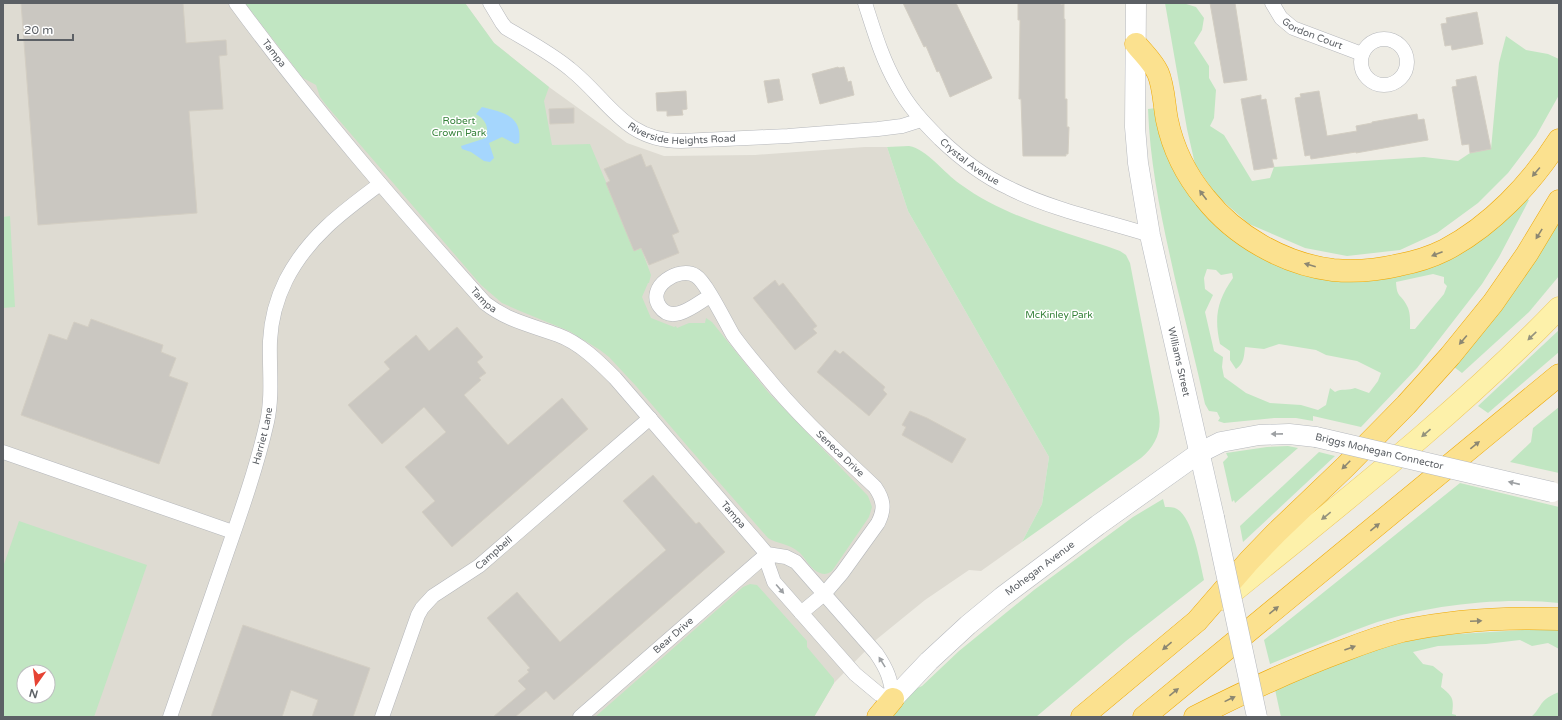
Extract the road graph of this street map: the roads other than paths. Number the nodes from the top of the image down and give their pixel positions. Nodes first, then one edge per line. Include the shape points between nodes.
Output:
1 (236, 3) edge
2 (490, 3) edge
3 (865, 3) edge
4 (1136, 3) edge
5 (1272, 3) edge
6 (1136, 44) junction
7 (1362, 54) dead end
8 (921, 120) junction
9 (1559, 140) edge
10 (380, 184) junction
11 (1559, 201) edge
12 (1150, 235) junction
13 (710, 296) dead end
14 (1559, 308) edge
15 (1559, 375) edge
16 (650, 418) junction
17 (3, 452) edge
18 (1199, 452) junction
19 (1556, 493) edge
20 (234, 532) junction
21 (768, 554) junction
22 (824, 594) junction
23 (801, 613) junction
24 (1559, 619) edge
25 (1197, 621) junction
26 (893, 699) junction
27 (170, 717) edge
28 (382, 717) edge
29 (580, 717) edge
30 (878, 717) edge
31 (1082, 717) edge
32 (1144, 717) edge
33 (1195, 717) edge
34 (1257, 717) edge

1 - 10 street, Tampa
2 - 8 street, Riverside Heights Road via 506,28 570,69 622,120 637,131 655,138 673,141 788,136 893,128
3 - 8 street, Crystal Avenue via 888,69 904,98
4 - 6 main road, Williams Street
5 - 7 street, Gordon Court via 1281,18 1293,28
9 -> 6 highway via 1543,164 1504,207 1464,240 1444,251 1417,261 1382,269 1348,271 1319,267 1279,254 1246,237 1204,198 1185,170 1173,143 1158,72
6 - 12 main road, Williams Street via 1135,127
8 - 12 street, Crystal Avenue via 961,158 1009,189 1048,204
10 - 16 street, Tampa via 485,303 507,318 559,336 585,352 615,378
10 - 20 street, Harriet Lane via 326,226 293,267 280,293 270,334 271,382 268,420
11 -> 25 highway via 1511,279 1450,356 1378,433 1255,555
12 - 18 main road, Williams Street
13 - 22 street, Seneca Drive via 734,336 791,406 875,487 883,501 882,515 878,523
14 -> 25 main road via 1439,422
32 -> 15 highway
16 - 21 street, Tampa
16 - 28 street, Campbell via 479,566 426,603 418,615
17 - 20 street
19 -> 18 main road, Briggs Mohegan Connector, bridge via 1316,437 1289,434 1259,435 1221,442
18 - 26 main road, Mohegan Avenue via 1002,597 968,625
18 - 34 main road, Williams Street, bridge
20 - 27 street, Harriet Lane
21 - 22 street via 786,557 796,562
21 -> 23 street via 768,565 774,582
21 - 29 street, Bear Drive
22 - 23 street, Seneca Drive
26 -> 22 street via 891,680 885,665
23 - 26 street via 855,674 879,694
33 -> 24 highway via 1302,665 1401,632 1469,621
25 -> 31 highway
26 - 30 highway

